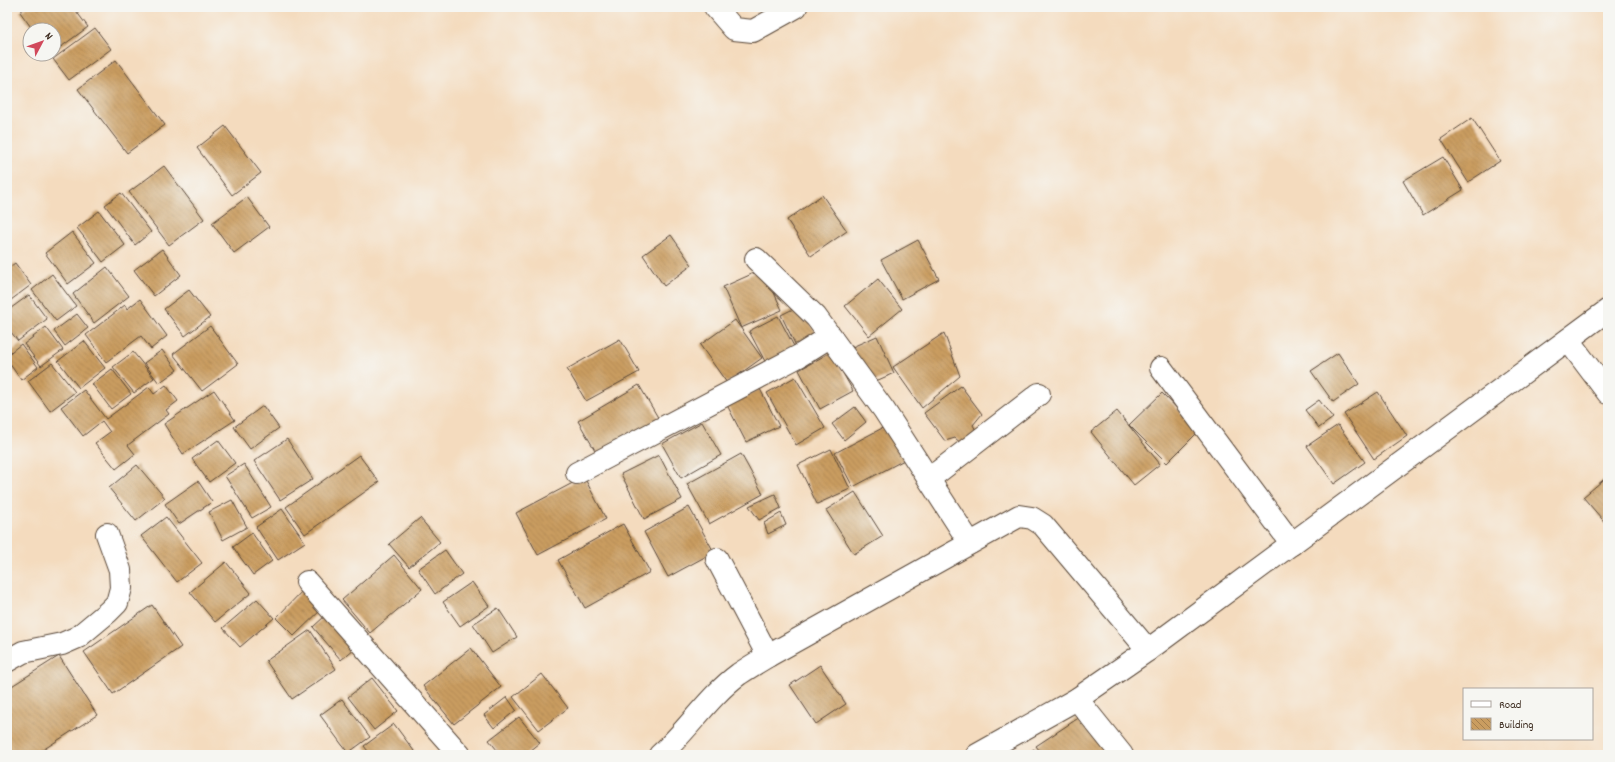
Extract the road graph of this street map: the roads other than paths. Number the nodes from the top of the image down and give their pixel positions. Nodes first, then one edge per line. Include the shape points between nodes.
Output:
1 (715, 7) edge
2 (796, 7) edge
3 (756, 259) dead end
4 (1608, 310) edge
5 (831, 336) junction
6 (1568, 340) junction
7 (1161, 368) dead end
8 (1039, 394) dead end
9 (1608, 394) edge
10 (577, 473) dead end
11 (929, 479) junction
12 (107, 534) dead end
13 (970, 543) junction
14 (1292, 544) junction
15 (717, 559) dead end
16 (308, 582) dead end
17 (1148, 650) junction
18 (768, 656) junction
19 (7, 661) edge
20 (1076, 699) junction
21 (460, 755) edge
22 (660, 755) edge
23 (977, 755) edge
24 (1122, 755) edge

1 - 2 street via 734,29 753,31
3 - 5 street via 816,316
4 - 6 street
5 - 10 street via 799,356
5 - 11 street
6 - 9 street
6 - 14 street
7 - 14 street
8 - 11 street
11 - 13 street
12 - 19 street via 120,570 121,588 117,603 78,637 62,644 23,652
13 - 17 street via 1019,516 1032,518 1043,525
13 - 18 street
14 - 17 street
15 - 18 street
16 - 21 street
17 - 20 street
18 - 22 street via 739,675 719,693
20 - 23 street
20 - 24 street

